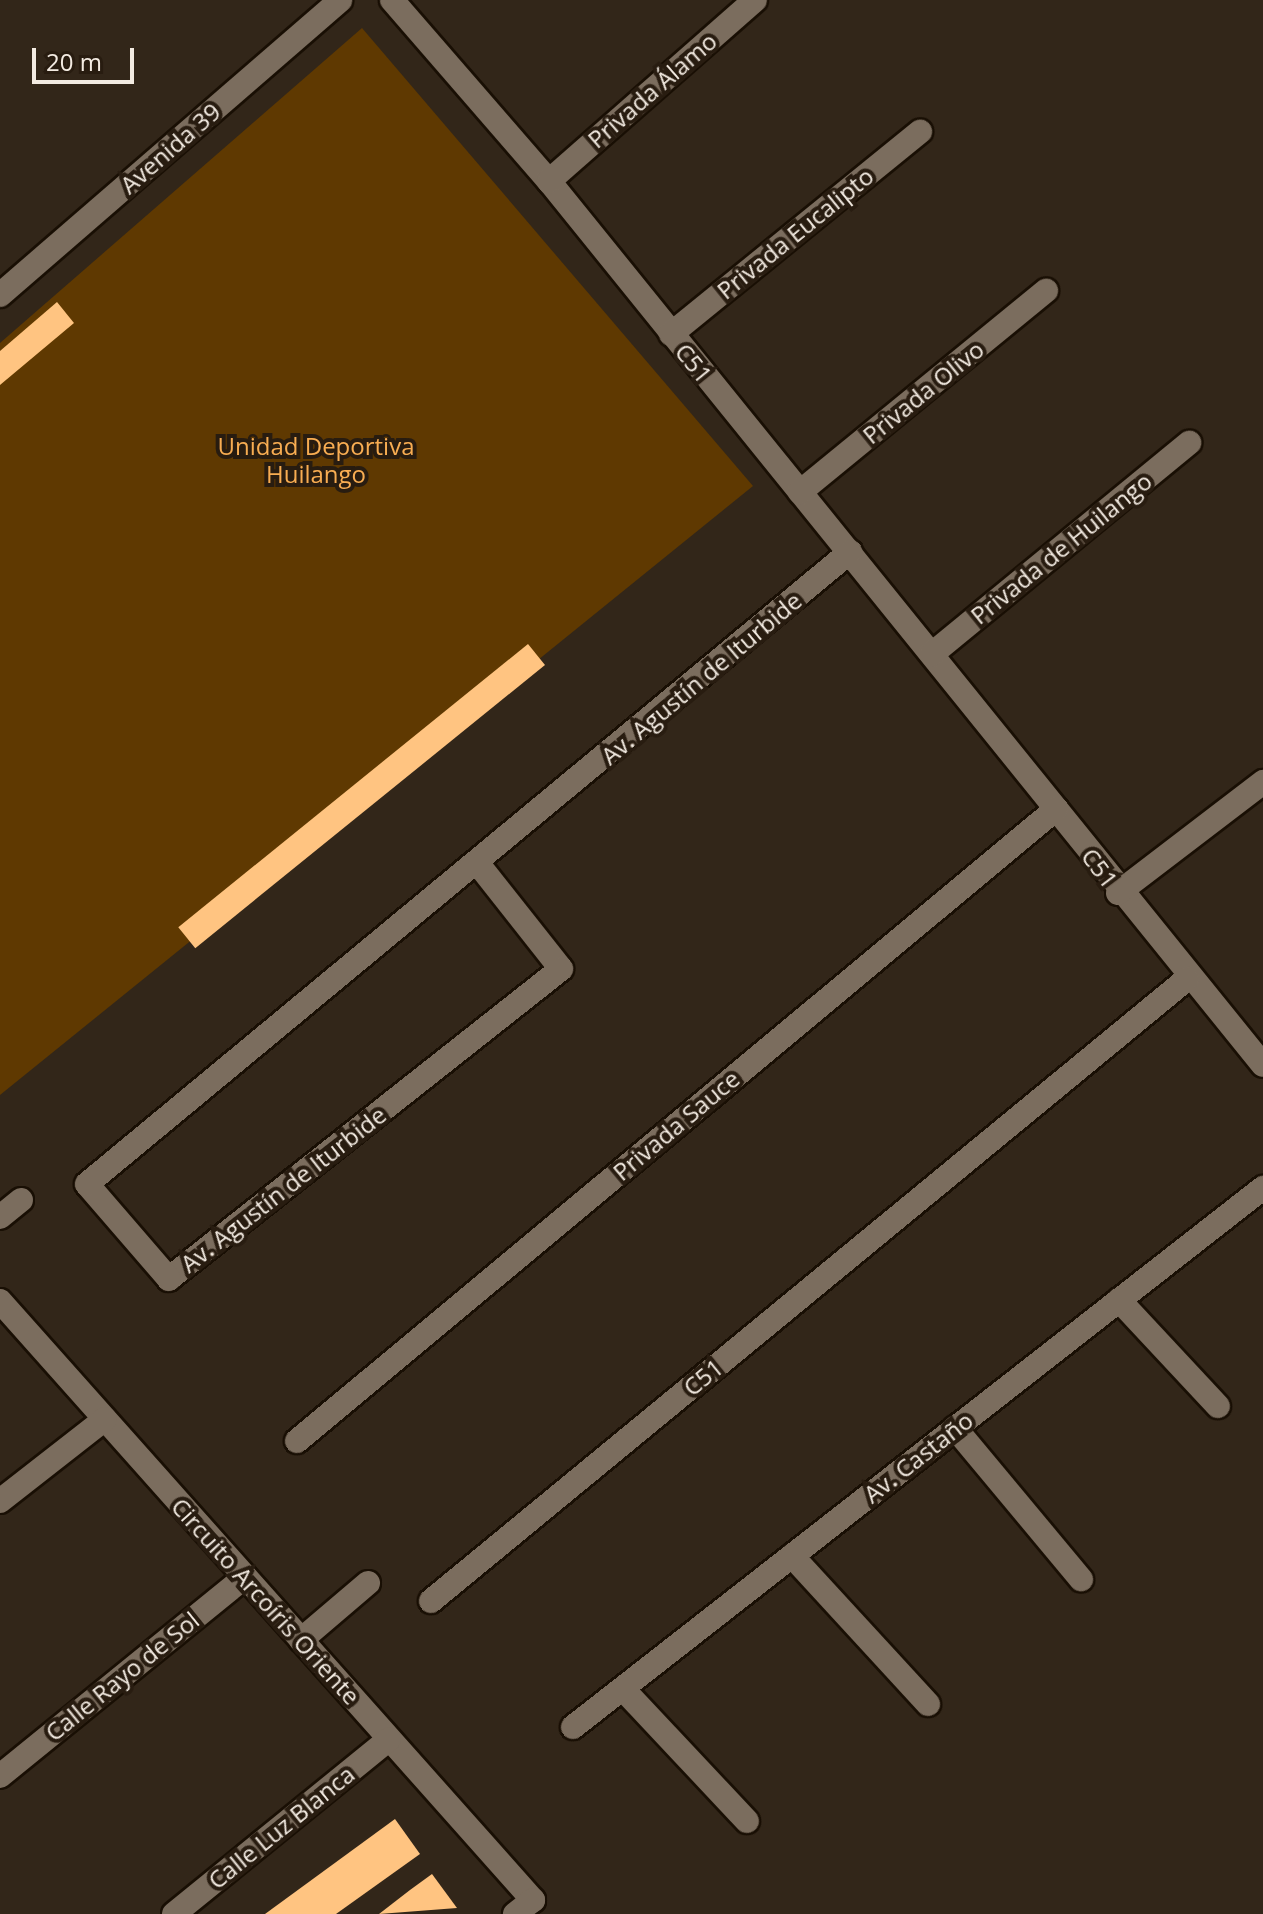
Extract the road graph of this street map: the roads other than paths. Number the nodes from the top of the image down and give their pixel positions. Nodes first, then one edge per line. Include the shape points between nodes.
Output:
1 (340, 0) edge
2 (392, 0) edge
3 (755, 0) edge
4 (920, 132) dead end
5 (549, 181) junction
6 (1046, 291) dead end
7 (0, 295) edge
8 (671, 334) junction
9 (1189, 443) dead end
10 (800, 492) junction
11 (850, 552) junction
12 (932, 654) junction
13 (1263, 782) edge
14 (1056, 809) junction
15 (479, 865) junction
16 (1118, 893) junction
17 (1187, 979) junction
18 (1263, 1065) edge
19 (1263, 1188) edge
20 (21, 1200) dead end
21 (0, 1217) edge
22 (1119, 1300) junction
23 (0, 1301) edge
24 (1218, 1406) dead end
25 (105, 1419) junction
26 (955, 1428) junction
27 (297, 1441) dead end
28 (0, 1501) edge
29 (792, 1556) junction
30 (245, 1577) junction
31 (1081, 1579) dead end
32 (368, 1583) dead end
33 (431, 1601) dead end
34 (301, 1640) junction
35 (623, 1689) junction
36 (928, 1704) dead end
37 (573, 1727) dead end
38 (389, 1739) junction
39 (0, 1776) edge
40 (747, 1821) dead end
41 (524, 1907) edge
42 (174, 1914) edge

1 - 7 street, Avenida 39
2 - 5 street, C51
3 - 5 street, Privada Álamo
4 - 8 street, Privada Eucalipto
5 - 8 street, C51
6 - 10 street, Privada Olivo
8 - 10 street, C51
9 - 12 street, Privada de Huilango
10 - 11 street, C51
11 - 12 street, C51
11 - 15 street, Av. Agustín de Iturbide
12 - 14 street, C51
13 - 16 street
14 - 16 street, C51
14 - 27 street, Privada Sauce
15 - 15 street, Av. Agustín de Iturbide via 561,969 169,1279 87,1184
16 - 17 street, C51
17 - 18 street
17 - 33 street, C51
19 - 22 street, Av. Castaño
20 - 21 street
22 - 24 street
22 - 26 street, Av. Castaño
23 - 25 street, Circuito Arcoíris Oriente
25 - 28 street
25 - 30 street, Circuito Arcoíris Oriente
26 - 29 street, Av. Castaño
26 - 31 street
29 - 35 street, Av. Castaño
29 - 36 street
30 - 34 street, Circuito Arcoíris Oriente
30 - 39 street, Calle Rayo de Sol
32 - 34 street
34 - 38 street, Circuito Arcoíris Oriente
35 - 37 street, Av. Castaño
35 - 40 street
38 - 41 street, Circuito Arcoíris Oriente
38 - 42 street, Calle Luz Blanca

